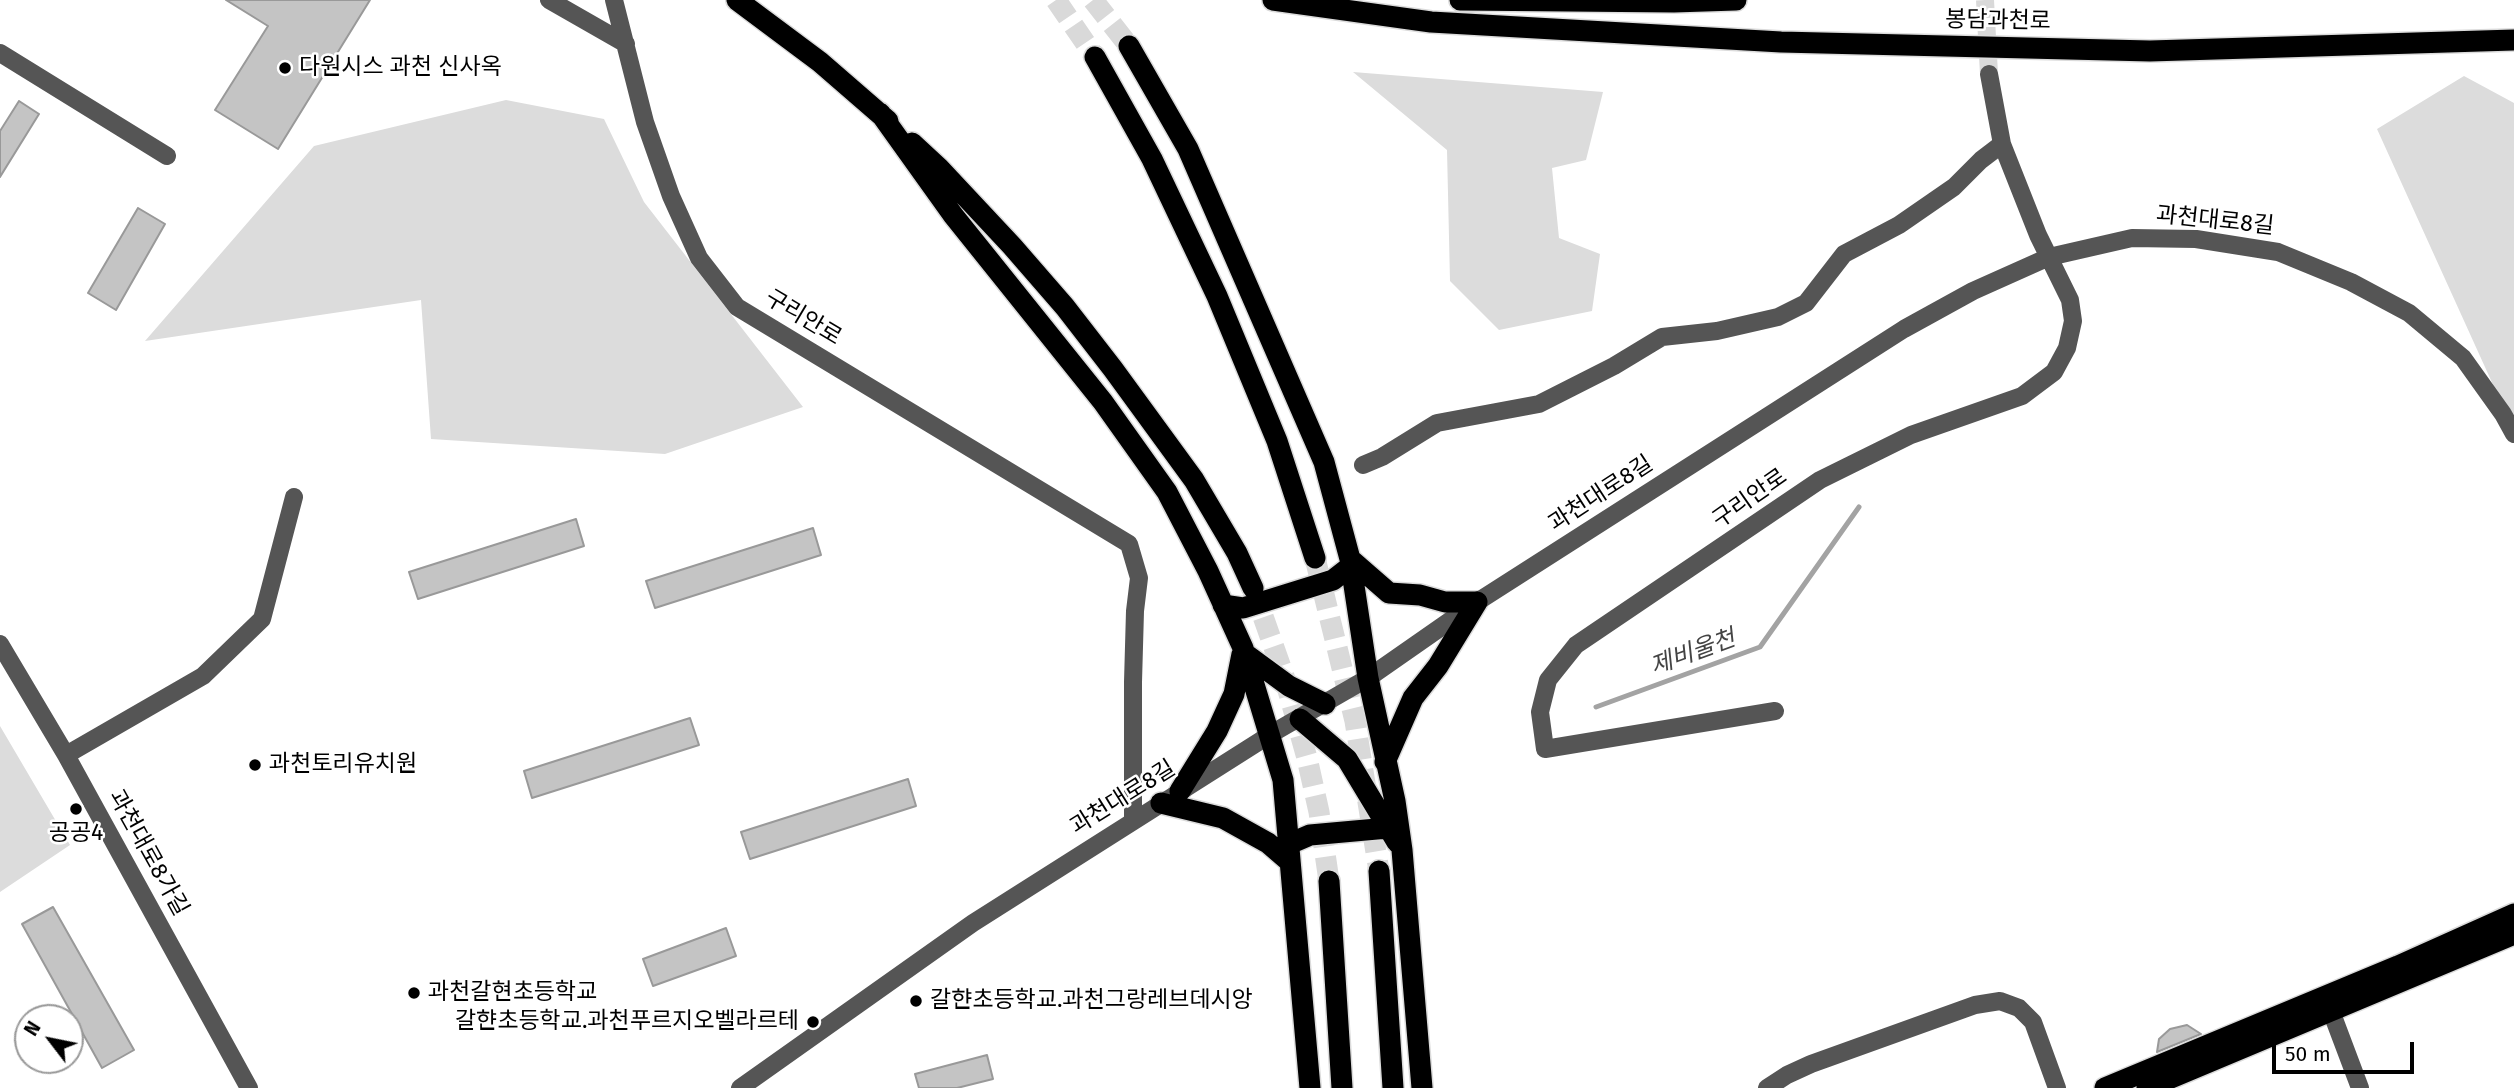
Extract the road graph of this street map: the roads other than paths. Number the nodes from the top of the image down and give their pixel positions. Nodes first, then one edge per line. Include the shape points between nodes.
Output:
1 (549, 0) edge
2 (614, 0) edge
3 (737, 0) edge
4 (1273, 0) edge
5 (1460, 0) edge
6 (1736, 0) edge
7 (2514, 40) edge
8 (626, 44) junction
9 (1129, 46) tunnel mouth
10 (0, 53) edge
11 (1095, 58) tunnel mouth
12 (1989, 74) tunnel mouth
13 (880, 113) junction
14 (2002, 144) junction
15 (167, 156) dead end
16 (2049, 257) junction
17 (2514, 434) edge
18 (1363, 465) dead end
19 (294, 497) dead end
20 (1315, 558) tunnel mouth
21 (1351, 563) junction
22 (1253, 588) tunnel mouth
23 (1477, 602) junction
24 (1223, 605) junction
25 (0, 644) edge
26 (1244, 650) junction
27 (1368, 678) junction
28 (1325, 704) junction
29 (1775, 711) dead end
30 (1300, 719) junction
31 (1271, 734) junction
32 (66, 755) junction
33 (1385, 762) junction
34 (1180, 791) junction
35 (1161, 803) junction
36 (1133, 821) junction
37 (1388, 828) junction
38 (1402, 850) junction
39 (1290, 853) junction
40 (1378, 871) tunnel mouth
41 (1329, 881) tunnel mouth
42 (2514, 914) edge
43 (2514, 934) edge
44 (2331, 1011) junction
45 (249, 1088) edge
46 (740, 1088) edge
47 (1310, 1088) edge
48 (1342, 1088) edge
49 (1394, 1088) edge
50 (1422, 1088) edge
51 (1767, 1088) edge
52 (2057, 1088) edge
53 (2105, 1088) edge
54 (2147, 1088) edge
55 (2360, 1088) edge

1 - 8 street
2 - 8 street, 구리안로
3 - 13 highway
4 - 7 highway, 봉담과천로 via 1431,22 1781,42 2150,51
5 - 6 highway
8 - 36 street, 구리안로 via 645,122 671,196 699,258 737,307 1129,544 1139,578
9 - 21 highway via 1188,149 1324,462
10 - 15 street
11 - 20 highway via 1152,159 1217,296 1278,441
12 - 14 street, 구리안로
13 - 22 highway via 939,168 1065,307 1194,481
13 - 24 highway via 1167,492
14 - 16 street, 구리안로
14 - 18 street via 1954,187 1844,254 1806,303 1778,317 1662,337 1539,404 1437,423
16 - 17 street, 과천대로8길 via 2132,238 2196,239 2278,252 2351,282 2409,313 2463,358
16 - 23 street, 과천대로8길 via 1904,329
16 - 29 street, 구리안로 via 2070,300 2073,321 2067,348 2054,372 2022,396 1911,435 1821,480 1576,645 1548,680 1540,712 1545,749
19 - 32 street via 262,619 202,676
21 - 23 highway via 1389,593
21 - 24 highway via 1333,580 1243,608
21 - 27 highway
23 - 27 street, 과천대로8길
23 - 33 highway via 1413,698
24 - 26 highway
25 - 32 street, 과천대로8가길
26 - 28 highway via 1289,686
26 - 31 highway
26 - 34 highway via 1234,694 1217,732
27 - 28 street, 과천대로8길
27 - 33 highway
28 - 30 street, 과천대로8길
30 - 31 street, 과천대로8길
30 - 37 highway via 1347,759
31 - 34 street, 과천대로8길
31 - 39 highway via 1283,779
32 - 45 street, 과천대로8가길
33 - 38 highway
34 - 35 street, 과천대로8길
35 - 36 street, 과천대로8길
35 - 39 highway via 1223,818
36 - 46 street, 과천대로8길 via 973,923
37 - 38 highway
37 - 39 highway via 1310,835
38 - 50 highway
39 - 47 highway
40 - 49 highway
41 - 48 highway
42 - 53 highway
43 - 44 highway
44 - 54 highway
44 - 55 street
51 - 52 street via 1811,1063 1975,1005 2000,1001 2019,1008 2033,1022

